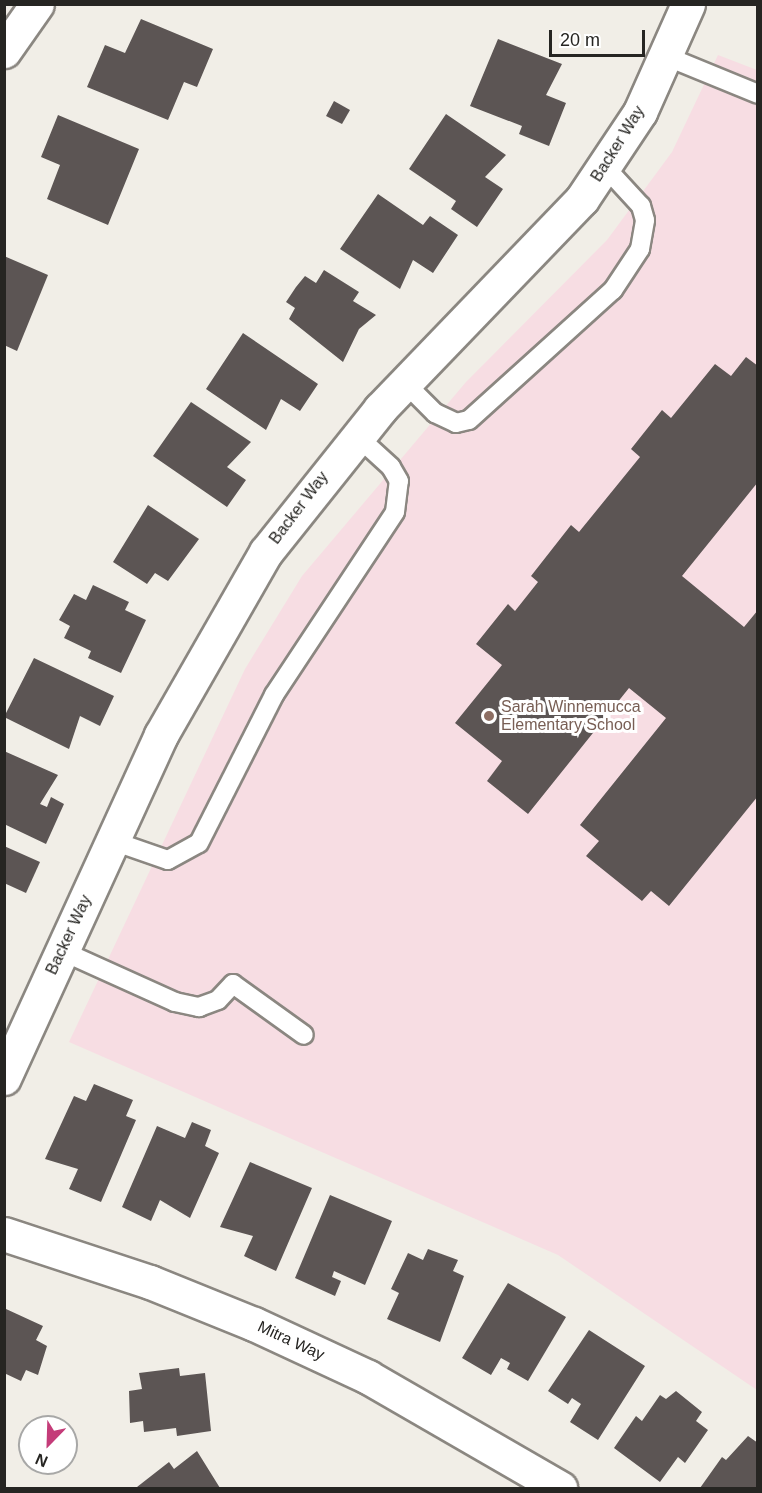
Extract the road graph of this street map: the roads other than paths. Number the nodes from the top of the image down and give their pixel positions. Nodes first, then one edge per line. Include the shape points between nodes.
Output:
1 (37, 4) edge
2 (688, 4) edge
3 (4, 51) edge
4 (668, 57) junction
5 (758, 94) edge
6 (606, 168) junction
7 (404, 382) junction
8 (357, 436) junction
9 (112, 841) junction
10 (62, 951) junction
11 (304, 1035) dead end
12 (4, 1078) edge
13 (4, 1234) edge
14 (560, 1488) edge

1 - 3 street
2 - 4 street, Backer Way
4 - 5 lane
4 - 6 street, Backer Way
6 - 7 street, Backer Way via 561,224
6 - 7 lane via 640,206 645,220 640,249 613,290 469,420 456,423 435,413
7 - 8 street, Backer Way
8 - 9 street, Backer Way via 240,593 161,735
8 - 9 lane via 391,466 399,481 395,512 280,686 199,843 168,860
9 - 10 street, Backer Way
10 - 11 lane via 175,1002 199,1007 218,1000 233,984
10 - 12 street, Backer Way
13 - 14 street, Mitra Way via 150,1282 274,1333 368,1377

